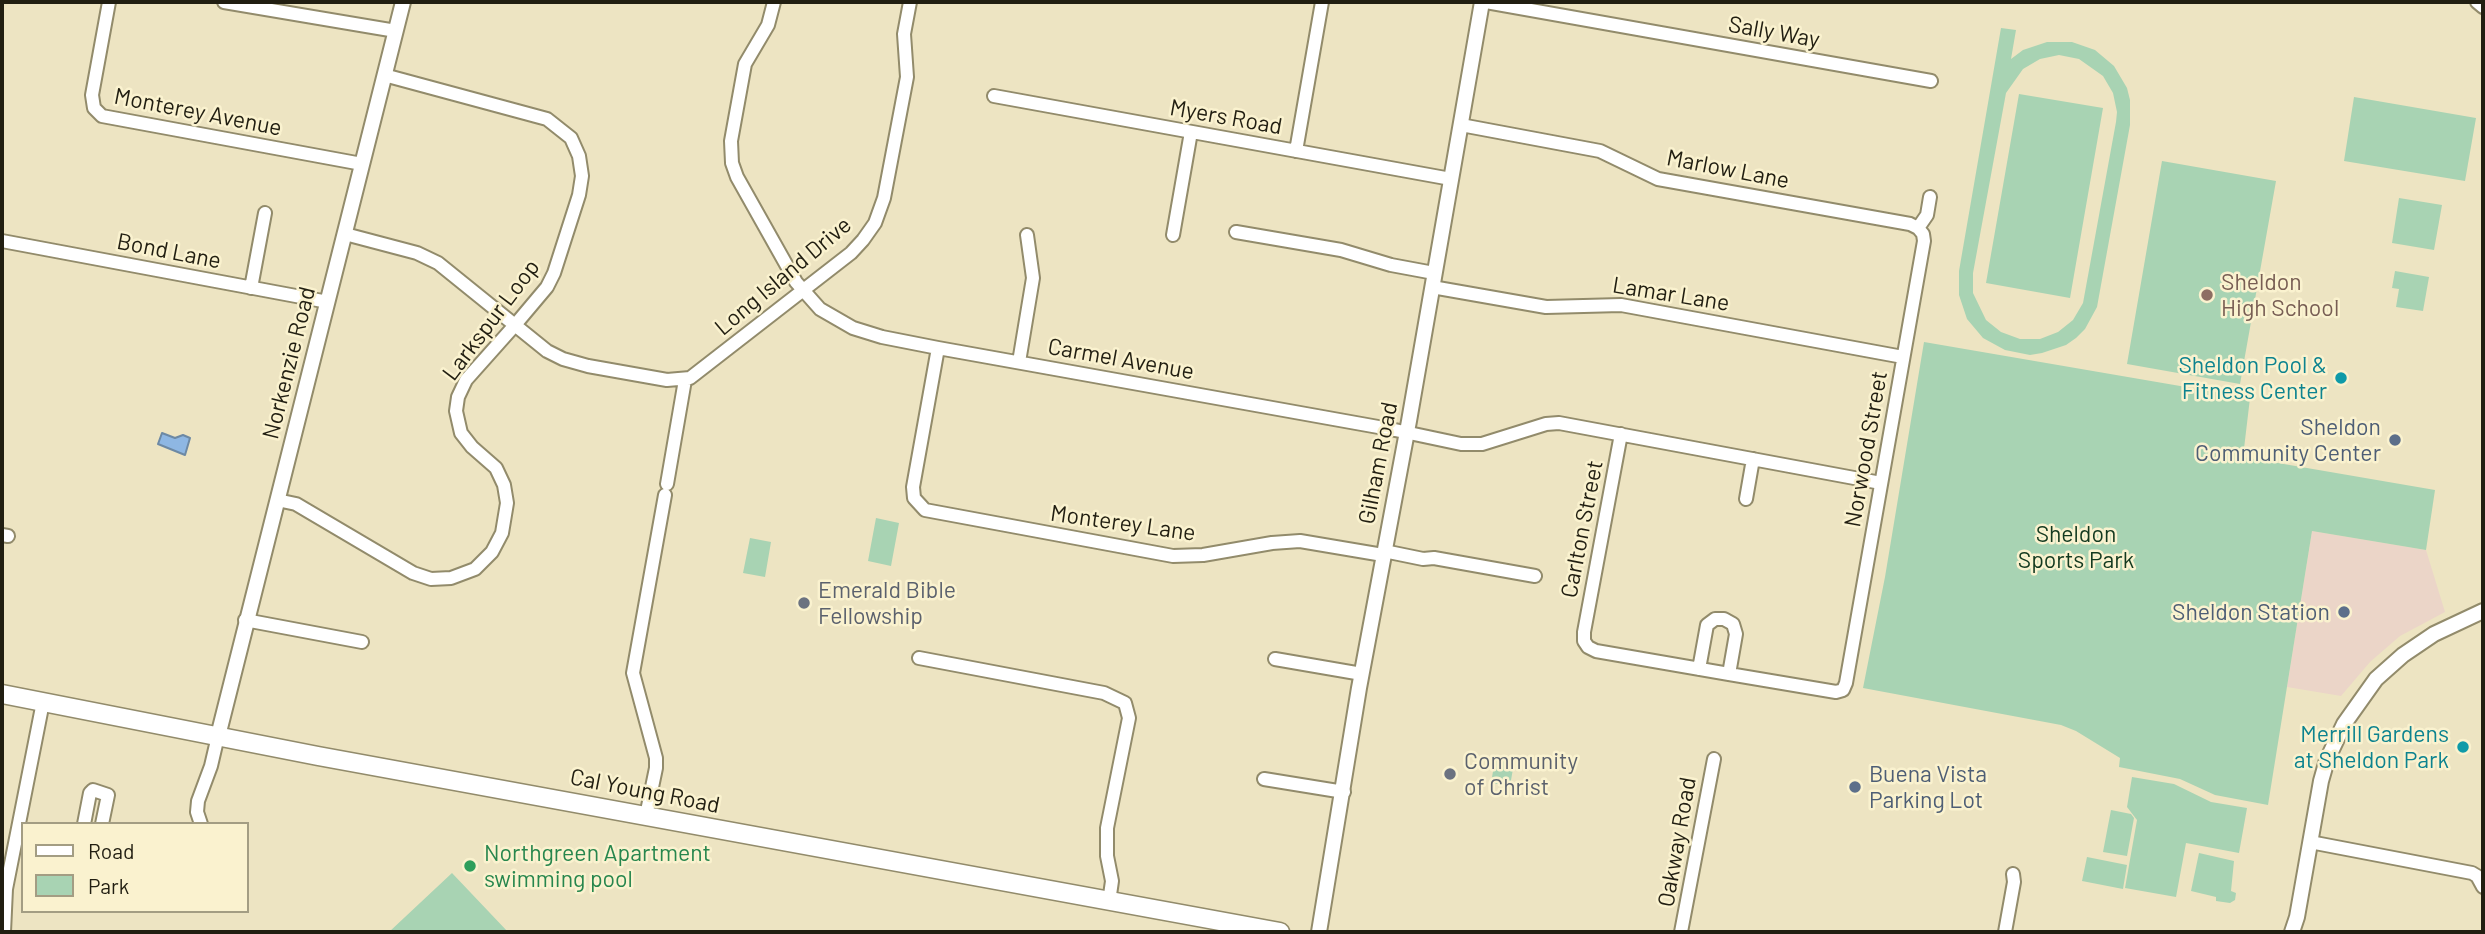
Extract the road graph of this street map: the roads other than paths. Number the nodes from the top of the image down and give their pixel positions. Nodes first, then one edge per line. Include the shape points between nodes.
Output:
1 (109, 2) edge
2 (224, 2) edge
3 (403, 2) edge
4 (774, 2) edge
5 (909, 2) edge
6 (1322, 2) edge
7 (1484, 2) edge
8 (2477, 2) edge
9 (2483, 7) edge
10 (396, 31) junction
11 (384, 75) junction
12 (1931, 81) dead end
13 (994, 96) dead end
14 (1461, 125) junction
15 (1191, 132) junction
16 (1296, 151) junction
17 (362, 164) junction
18 (1451, 179) junction
19 (1930, 197) dead end
20 (265, 213) dead end
21 (1914, 226) junction
22 (1236, 232) dead end
23 (345, 234) junction
24 (1173, 234) dead end
25 (1027, 235) dead end
26 (2, 241) edge
27 (1433, 280) junction
28 (251, 288) junction
29 (802, 290) junction
30 (328, 302) junction
31 (515, 325) junction
32 (938, 348) junction
33 (1903, 357) junction
34 (1019, 362) junction
35 (685, 380) junction
36 (1407, 432) junction
37 (1621, 434) junction
38 (1753, 459) junction
39 (1881, 483) junction
40 (1746, 499) dead end
41 (277, 500) junction
42 (1384, 553) junction
43 (1535, 576) dead end
44 (2483, 611) edge
45 (245, 621) junction
46 (362, 642) dead end
47 (919, 658) dead end
48 (1275, 659) dead end
49 (1699, 669) junction
50 (1362, 674) junction
51 (1729, 674) junction
52 (2, 694) edge
53 (44, 702) junction
54 (218, 736) junction
55 (1714, 759) dead end
56 (1264, 779) dead end
57 (1344, 792) junction
58 (646, 816) junction
59 (22, 822) edge
60 (84, 822) edge
61 (102, 822) edge
62 (200, 822) edge
63 (20, 830) edge
64 (2310, 842) junction
65 (7, 857) edge
66 (2013, 874) dead end
67 (2483, 887) edge
68 (1109, 902) junction
69 (2295, 927) edge
70 (4, 932) edge
71 (1280, 932) edge
72 (1320, 932) edge
73 (1681, 932) edge
74 (2005, 932) edge

1 - 17 street, Monterey Avenue via 92,95 94,108 102,116
2 - 10 street
3 - 10 street, Norkenzie Road
4 - 29 street, Carmel Avenue via 768,25 747,60 731,155 737,177
5 - 29 street, Long Island Drive via 904,34 907,77 879,214 858,247
6 - 16 street
7 - 12 street, Sally Way
7 - 14 street, Gilham Road
8 - 9 street
10 - 11 street, Norkenzie Road
11 - 17 street, Norkenzie Road
11 - 31 street, Larkspur Loop via 547,119 576,146 582,184 559,260 547,287
13 - 15 street, Myers Road
14 - 18 street, Gilham Road
14 - 21 street, Marlow Lane via 1600,151 1658,179
15 - 16 street, Myers Road
15 - 24 street
16 - 18 street, Myers Road
17 - 23 street, Norkenzie Road
18 - 27 street, Gilham Road
19 - 21 street via 1927,215
20 - 28 street
21 - 33 street, Norwood Street via 1924,241
22 - 27 street, Lamar Lane via 1341,250
23 - 30 street, Norkenzie Road
23 - 31 street via 438,262
25 - 34 street via 1033,278
26 - 28 street, Bond Lane
27 - 33 street, Lamar Lane via 1546,307 1620,304
27 - 36 street, Gilham Road
28 - 30 street, Bond Lane
29 - 32 street, Carmel Avenue via 811,302 853,328
29 - 35 street, Long Island Drive
30 - 41 street, Norkenzie Road
31 - 35 street via 547,351 572,362
31 - 41 street, Larkspur Loop via 466,380 457,403 461,433 496,468 506,494 500,539 475,569 444,579 420,576 296,504
32 - 34 street, Carmel Avenue
32 - 42 street, Monterey Lane via 913,487 917,503 931,512 1173,556 1300,541
33 - 39 street, Norwood Street
34 - 36 street, Carmel Avenue
35 - 58 street via 633,667 656,758
36 - 37 street, Carmel Avenue via 1468,444 1555,423
36 - 42 street, Gilham Road
37 - 38 street, Carmel Avenue
37 - 49 street, Carlton Street via 1584,632 1586,644 1593,650
38 - 39 street, Carmel Avenue
38 - 40 street
39 - 51 street, Norwood Street via 1844,688 1836,692
41 - 45 street, Norkenzie Road
42 - 43 street, Monterey Lane
42 - 50 street, Gilham Road
44 - 64 street via 2416,645 2387,668 2359,700 2327,760
45 - 46 street
45 - 54 street, Norkenzie Road
47 - 68 street via 1104,693 1125,703 1129,718 1107,828 1112,881
48 - 50 street
49 - 51 street
49 - 51 street via 1707,625 1724,619 1733,624 1736,634
50 - 57 street, Gilham Road
52 - 53 main road, Cal Young Road
53 - 54 main road, Cal Young Road
53 - 59 street
54 - 58 main road, Cal Young Road
54 - 62 street via 198,801
55 - 73 street, Oakway Road
56 - 57 street
57 - 72 street, Gilham Road
58 - 68 main road, Cal Young Road
60 - 61 street via 93,790 108,795
63 - 65 street
64 - 67 street via 2472,873
64 - 69 street
65 - 70 street
66 - 74 street
68 - 71 main road, Cal Young Road

